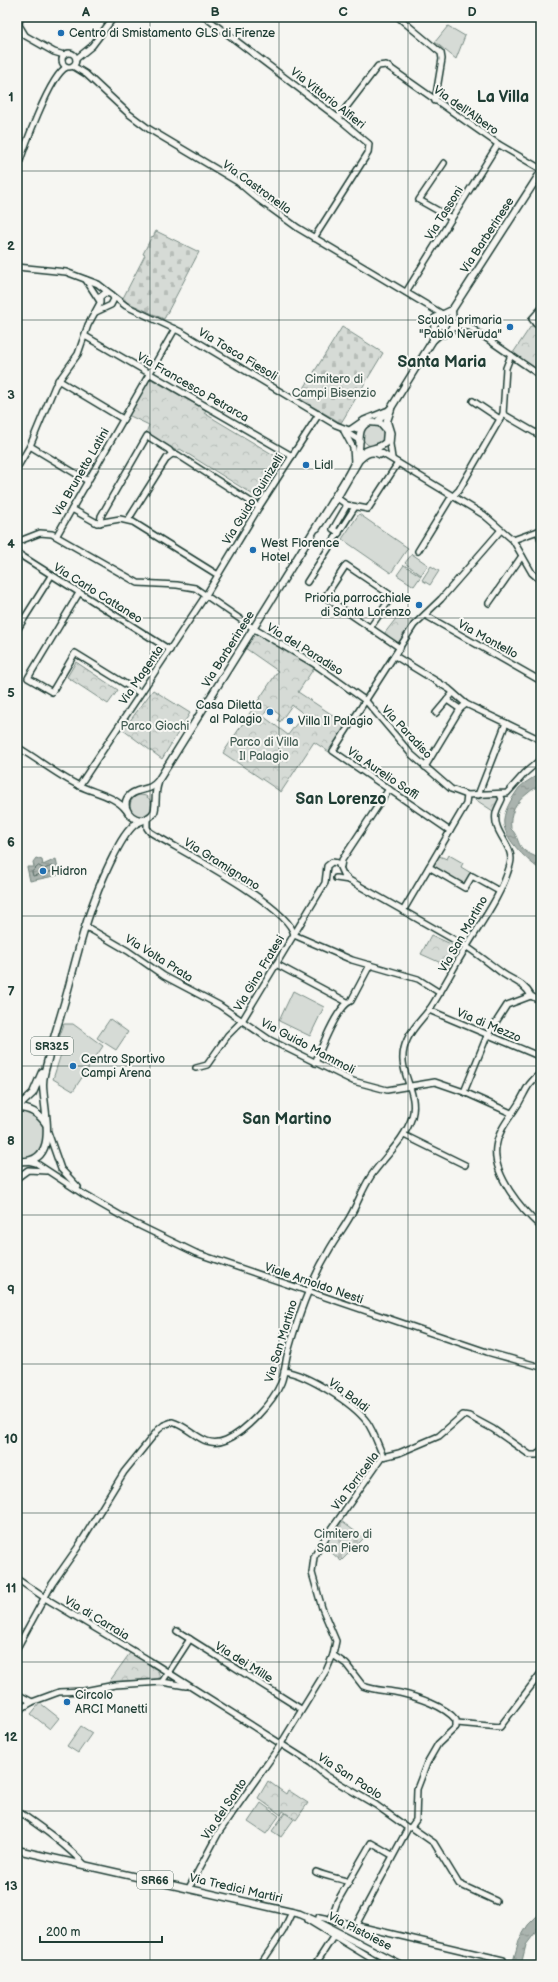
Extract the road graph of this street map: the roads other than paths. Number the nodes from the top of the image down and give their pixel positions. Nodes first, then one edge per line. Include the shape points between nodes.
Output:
1 (20, 17) edge
2 (114, 17) edge
3 (205, 17) edge
4 (398, 17) edge
5 (17, 31) edge
6 (27, 37) junction
7 (54, 52) junction
8 (64, 55) junction
9 (75, 62) junction
10 (64, 64) junction
11 (436, 101) junction
12 (338, 118) junction
13 (498, 144) junction
14 (444, 163) dead end
15 (17, 170) edge
16 (541, 170) edge
17 (451, 218) junction
18 (314, 238) junction
19 (17, 267) edge
20 (86, 279) junction
21 (406, 292) junction
22 (111, 295) junction
23 (100, 301) junction
24 (125, 306) junction
25 (107, 307) junction
26 (434, 309) junction
27 (452, 310) junction
28 (96, 312) junction
29 (540, 313) edge
30 (443, 314) junction
31 (436, 317) junction
32 (451, 318) junction
33 (541, 323) edge
34 (175, 329) junction
35 (452, 329) junction
36 (438, 332) junction
37 (85, 336) junction
38 (504, 350) junction
39 (511, 355) junction
40 (506, 368) junction
41 (150, 373) junction
42 (541, 376) edge
43 (58, 380) junction
44 (473, 401) dead end
45 (391, 408) junction
46 (319, 414) junction
47 (502, 416) junction
48 (123, 419) junction
49 (387, 420) junction
50 (378, 421) junction
51 (385, 427) junction
52 (361, 428) junction
53 (346, 430) junction
54 (541, 436) edge
55 (360, 440) junction
56 (386, 442) junction
57 (30, 446) junction
58 (373, 449) junction
59 (172, 454) junction
60 (292, 456) junction
61 (395, 460) junction
62 (354, 466) junction
63 (17, 468) edge
64 (88, 481) junction
65 (454, 496) junction
66 (337, 498) junction
67 (347, 505) junction
68 (259, 507) junction
69 (355, 507) junction
70 (72, 509) junction
71 (128, 520) junction
72 (100, 523) junction
73 (317, 528) junction
74 (501, 530) junction
75 (539, 531) edge
76 (339, 533) junction
77 (57, 535) junction
78 (513, 540) junction
79 (541, 540) edge
80 (17, 542) edge
81 (418, 551) dead end
82 (17, 553) edge
83 (522, 556) junction
84 (218, 575) junction
85 (51, 576) junction
86 (541, 581) edge
87 (307, 582) dead end
88 (79, 593) junction
89 (206, 595) junction
90 (489, 603) dead end
91 (425, 615) junction
92 (254, 628) junction
93 (370, 628) junction
94 (17, 630) edge
95 (400, 648) junction
96 (170, 650) junction
97 (395, 656) junction
98 (540, 679) edge
99 (140, 693) junction
100 (453, 693) junction
101 (447, 700) junction
102 (366, 701) junction
103 (466, 704) junction
104 (460, 709) junction
105 (436, 713) dead end
106 (506, 723) junction
107 (541, 740) edge
108 (17, 747) edge
109 (541, 759) edge
110 (425, 767) junction
111 (158, 781) junction
112 (79, 786) junction
113 (389, 789) junction
114 (142, 791) junction
115 (500, 794) junction
116 (467, 795) junction
117 (478, 795) junction
118 (128, 798) junction
119 (112, 799) junction
120 (154, 800) junction
121 (128, 813) junction
122 (144, 820) junction
123 (450, 831) junction
124 (124, 837) junction
125 (339, 866) junction
126 (429, 867) junction
127 (326, 873) junction
128 (335, 878) junction
129 (349, 880) junction
130 (325, 883) junction
131 (499, 891) junction
132 (403, 911) junction
133 (85, 926) junction
134 (294, 935) junction
135 (467, 947) junction
136 (276, 964) junction
137 (370, 965) junction
138 (73, 967) junction
139 (440, 993) junction
140 (532, 996) junction
141 (541, 1001) edge
142 (346, 1002) junction
143 (429, 1010) junction
144 (242, 1021) junction
145 (486, 1036) junction
146 (541, 1057) edge
147 (315, 1063) junction
148 (196, 1068) dead end
149 (541, 1073) edge
150 (406, 1080) junction
151 (410, 1086) junction
152 (404, 1088) junction
153 (464, 1092) junction
154 (17, 1108) edge
155 (511, 1113) junction
156 (47, 1129) junction
157 (404, 1134) junction
158 (23, 1161) edge
159 (465, 1165) dead end
160 (17, 1167) edge
161 (56, 1175) junction
162 (17, 1178) edge
163 (89, 1196) junction
164 (541, 1227) edge
165 (308, 1291) junction
166 (541, 1367) edge
167 (284, 1371) junction
168 (541, 1450) edge
169 (383, 1456) junction
170 (17, 1579) edge
171 (45, 1598) junction
172 (177, 1631) dead end
173 (190, 1639) junction
174 (17, 1648) edge
175 (333, 1655) junction
176 (168, 1673) junction
177 (541, 1673) edge
178 (162, 1682) junction
179 (187, 1686) junction
180 (17, 1694) edge
181 (32, 1702) junction
182 (301, 1709) junction
183 (17, 1711) edge
184 (456, 1723) junction
185 (280, 1743) junction
186 (22, 1814) dead end
187 (409, 1827) junction
188 (17, 1850) edge
189 (392, 1855) junction
190 (85, 1866) junction
191 (316, 1872) dead end
192 (349, 1882) junction
193 (189, 1888) junction
194 (496, 1901) dead end
195 (292, 1912) junction
196 (309, 1918) junction
197 (331, 1919) junction
198 (318, 1922) junction
199 (356, 1926) junction
200 (333, 1937) junction
201 (503, 1963) edge
202 (260, 1965) edge
203 (315, 1965) edge
204 (383, 1965) edge
205 (401, 1965) edge

1 - 6 street via 19,25
2 - 9 street via 92,46
3 - 12 street, Via Vittorio Alfieri
4 - 11 street via 441,53
5 - 6 street
6 - 7 street
7 - 8 street
7 - 10 street
8 - 9 street via 69,53
8 - 10 street
9 - 10 street
9 - 18 street, Via Castronella via 129,114 149,129 238,182 285,220
10 - 15 street via 26,140
11 - 12 street, Via dell'Albero via 382,64
11 - 13 street, Via dell'Albero
12 - 18 street, Via Vittorio Alfieri via 367,141 370,149
13 - 16 street, Via dell'Albero
13 - 17 street, Via Tassoni
14 - 17 street via 419,200
16 - 27 main road, Via Barberinese
17 - 21 street, Via Tassoni
18 - 21 street, Via Castronella
19 - 20 street, Via Tosca Fiesoli via 66,272
20 - 22 street, Via Tosca Fiesoli via 98,284
20 - 23 street
21 - 26 street, Via Castronella
22 - 23 street via 104,293
22 - 24 street, Via Tosca Fiesoli
22 - 25 street via 113,302
23 - 25 street
23 - 28 street
24 - 25 street, Via Tosca Fiesoli
24 - 34 street, Via Tosca Fiesoli
25 - 28 street
26 - 30 street, Via Castronella
26 - 31 street
27 - 30 main road, Via Barberinese
27 - 32 main road, Via Barberinese
28 - 37 street
29 - 33 street via 534,315 532,321 536,324
30 - 31 main road, Via Barberinese
30 - 32 main road
31 - 36 main road via 433,324
32 - 35 main road, Via Barberinese
34 - 41 street, Via Brunetto Latini
34 - 46 street, Via Tosca Fiesoli
35 - 36 main road via 447,333
35 - 38 street via 460,324 470,327
36 - 45 main road
37 - 41 street, Via Francesco Petrarca
37 - 43 street via 74,360
38 - 39 street
38 - 40 street
39 - 40 street
39 - 42 street
40 - 47 street
41 - 48 street, Via Brunetto Latini
41 - 60 street, Via Francesco Petrarca
43 - 48 street, Via Brunetto Latini
43 - 57 street
44 - 47 street
45 - 49 main road
45 - 50 main road
45 - 53 street
46 - 53 street, Via Tosca Fiesoli
46 - 60 street, Via Guido Guinizelli
47 - 54 street
47 - 65 street
48 - 64 street, Via Brunetto Latini
49 - 51 main road
49 - 61 street
50 - 51 main road
50 - 52 main road via 367,422
51 - 56 main road via 388,435
52 - 53 street
52 - 55 main road, Via Barberinese
53 - 55 street, Via Tosca Fiesoli
53 - 62 street, Via Tosca Fiesoli via 353,448
55 - 58 main road via 365,446
55 - 62 main road, Via Barberinese
56 - 58 main road, Via Barberinese via 380,448
56 - 61 street
57 - 63 street
57 - 64 street
58 - 61 street
58 - 62 main road, Via Barberinese via 363,453
59 - 68 street via 178,455
59 - 71 street
59 - 72 street via 147,436 101,516
60 - 68 street, Via Guido Guinizelli
61 - 62 street via 371,453
61 - 65 street
61 - 69 street via 369,508
62 - 66 main road, Via Barberinese
62 - 73 main road, Via Barberinese
64 - 70 street, Via Brunetto Latini
65 - 74 street via 481,513
65 - 81 street
66 - 67 street
66 - 73 main road, Via Barberinese
67 - 69 street
67 - 76 street via 333,529
68 - 84 street, Via Guido Guinizelli
69 - 76 street
70 - 72 street
70 - 77 street, Via Brunetto Latini
71 - 72 street
71 - 84 street
73 - 92 main road, Via Barberinese
74 - 78 street
74 - 91 street
75 - 78 street
75 - 79 street
76 - 87 street
77 - 80 street, Via del Paradiso via 40,533
77 - 89 street, Via del Paradiso via 138,584 189,586
78 - 83 street
82 - 85 street, Via Carlo Cattaneo
83 - 86 street via 532,573
83 - 90 street
84 - 89 street, Via Guido Guinizelli
85 - 88 street, Via Carlo Cattaneo
85 - 94 street
88 - 96 street, Via Carlo Cattaneo
88 - 99 street via 28,678 52,692 75,653
89 - 92 street, Via del Paradiso
89 - 96 street, Via Magenta
91 - 95 street via 414,625
91 - 98 street, Via Montello
92 - 102 street, Via del Paradiso via 313,663
92 - 111 main road, Via Barberinese
93 - 93 street via 325,597 346,565 392,596
93 - 95 street
95 - 97 street
96 - 99 street, Via Magenta
97 - 100 street
97 - 102 street
99 - 112 street, Via Magenta
100 - 101 street
100 - 103 street
101 - 104 street
101 - 105 street
102 - 110 street, Via Paradiso
102 - 113 street, Via Aurelio Saffi via 333,751
103 - 104 street
103 - 106 street
104 - 110 street
106 - 107 street
106 - 117 street
108 - 112 street
109 - 115 street via 508,793
110 - 116 street, Via Paradiso via 452,788
111 - 114 main road, Via Barberinese via 151,788
111 - 120 main road, Via Barberinese
112 - 119 street
113 - 123 street, Via Aurelio Saffi
113 - 125 street
114 - 118 main road, Via Barberinese via 135,792
114 - 120 main road
115 - 117 street, Via Paradiso
115 - 131 street, Via San Martino via 502,799 497,810 496,823 512,859
116 - 117 street, Via Paradiso
116 - 123 street via 466,804
118 - 119 street
118 - 121 main road, Via Barberinese
119 - 121 street via 119,802
120 - 122 main road, Via Barberinese via 154,811
121 - 122 main road
121 - 124 main road, Via Barberinese / SR325
122 - 124 main road, Via Barberinese / SR325 via 133,826
122 - 134 street, Via Gramignano via 150,832 250,892 285,919
123 - 126 street
124 - 133 main road, Via Barberinese / SR325 via 104,877
125 - 127 street via 328,864
125 - 128 street via 341,874
125 - 129 street
126 - 131 street via 465,888 472,876
126 - 132 street
127 - 128 street via 330,878
127 - 130 street
128 - 129 street
128 - 130 street
129 - 132 street
130 - 134 street, Via Gino Fratesi
131 - 135 street, Via San Martino
132 - 135 street
133 - 138 main road, Via Barberinese / SR325
133 - 144 street, Via Volta Prata
134 - 136 street, Via Gino Fratesi
134 - 137 street
135 - 139 street, Via San Martino
135 - 140 street via 503,974 525,986
136 - 142 street
136 - 144 street, Via Gino Fratesi
137 - 139 street via 418,979
137 - 142 street via 351,1001
138 - 154 main road, Via Barberinese / SR325 via 38,1085
138 - 156 main road, Via Barberinese / SR325 via 44,1077
139 - 143 street, Via San Martino
140 - 141 street
140 - 145 street via 507,1005
142 - 147 street
143 - 145 street, Via di Mezzo
143 - 150 street, Via San Martino via 413,1029 405,1045 403,1061
144 - 147 street, Via Guido Mammoli via 270,1040
144 - 148 street, Via Guido Mammoli via 228,1035 207,1065
145 - 146 street, Via di Mezzo
145 - 153 street
147 - 152 street, Via Guido Mammoli via 370,1087 387,1090
149 - 155 street via 525,1088 516,1109
150 - 151 street, Via San Martino
150 - 152 street, Via San Martino
151 - 152 street, Via Guido Mammoli
151 - 153 street via 435,1082
151 - 157 street, Via San Martino via 413,1112
153 - 155 street
154 - 156 main road, Via Barberinese / SR325 via 30,1109 38,1114
155 - 164 street via 499,1135 496,1157 518,1204
156 - 158 main road, Via Barberinese / SR325 via 47,1142 42,1151
156 - 163 street, Viale Arnoldo Nesti via 61,1169
157 - 159 street
157 - 165 street, Via San Martino via 370,1178
158 - 160 main road, Via Barberinese / SR325
158 - 161 street, Viale Arnoldo Nesti via 36,1163
161 - 162 street, Viale Arnoldo Nesti via 34,1169 23,1172
161 - 163 street, Viale Arnoldo Nesti
163 - 165 street, Viale Arnoldo Nesti via 171,1242
165 - 166 street, Viale Arnoldo Nesti via 487,1352
165 - 167 street, Via San Martino
167 - 169 street, Via Baldi via 298,1374 316,1383 364,1418
167 - 171 street, Via San Martino via 274,1394 243,1429 228,1439 219,1442 204,1441 172,1422 158,1430 124,1472
168 - 169 street, Via Torricella via 537,1455 530,1455 493,1429 469,1416 463,1416 439,1436 399,1453
169 - 175 street, Via Torricella via 314,1557 314,1583 336,1641
170 - 171 street, Via di Carraia
171 - 174 street, Via San Martino
171 - 176 street, Via di Carraia
172 - 173 street, Via dei Mille
173 - 176 street
173 - 182 street, Via dei Mille
175 - 182 street, Via Torricella via 326,1671
175 - 184 street via 346,1664 363,1686 400,1693 419,1700 445,1711
176 - 178 street
176 - 179 street, Via di Carraia
177 - 184 street via 500,1727
178 - 179 street
178 - 181 street via 59,1692
179 - 185 street, Via San Paolo
180 - 181 street
181 - 183 street
182 - 185 street, Via Torricella
184 - 187 street via 455,1729 435,1749 422,1773 417,1792 416,1820
185 - 187 street, Via San Paolo via 325,1775
185 - 193 street, Via del Santo via 219,1832
186 - 190 street via 70,1849
187 - 189 street
187 - 194 street, Via San Paolo via 434,1843 459,1884
188 - 190 main road, Via Tredici Martiri / SR66
189 - 192 street via 371,1843
189 - 199 street
190 - 193 main road, Via Tredici Martiri / SR66
191 - 192 street
192 - 197 street via 337,1902
193 - 195 main road, Via Tredici Martiri / SR66
195 - 196 main road, Via Tredici Martiri / SR66
195 - 202 street via 283,1931
196 - 198 main road, Via Pistoiese / SR66
196 - 200 street via 308,1920
197 - 198 street via 319,1917
197 - 199 street
198 - 205 main road, Via Pistoiese / SR66
199 - 201 street
200 - 203 street
200 - 204 street

